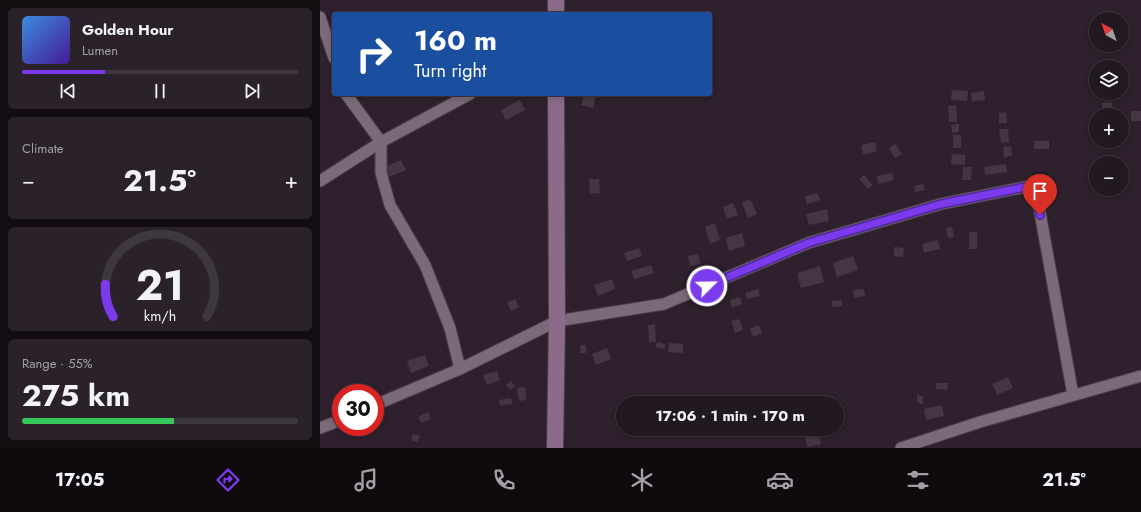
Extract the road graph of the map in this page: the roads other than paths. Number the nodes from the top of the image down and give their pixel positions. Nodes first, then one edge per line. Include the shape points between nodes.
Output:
1 (556, 0) edge
2 (556, 12) edge
3 (320, 17) edge
4 (332, 52) edge
5 (347, 96) edge
6 (466, 96) edge
7 (556, 96) edge
8 (381, 142) junction
9 (320, 181) edge
10 (557, 321) junction
11 (460, 369) junction
12 (1141, 376) edge
13 (1073, 395) junction
14 (384, 401) edge
15 (332, 423) edge
16 (320, 428) edge
17 (555, 448) edge
18 (901, 448) edge

1 - 2 street
3 - 4 street
5 - 8 street
6 - 8 street
7 - 10 street
8 - 9 street
8 - 11 street via 381,173 390,205 425,265 450,328
10 - 11 street
10 - 13 street via 664,304 808,243 941,204 1035,185
10 - 17 street
11 - 14 street
12 - 13 street
13 - 18 street
15 - 16 street

